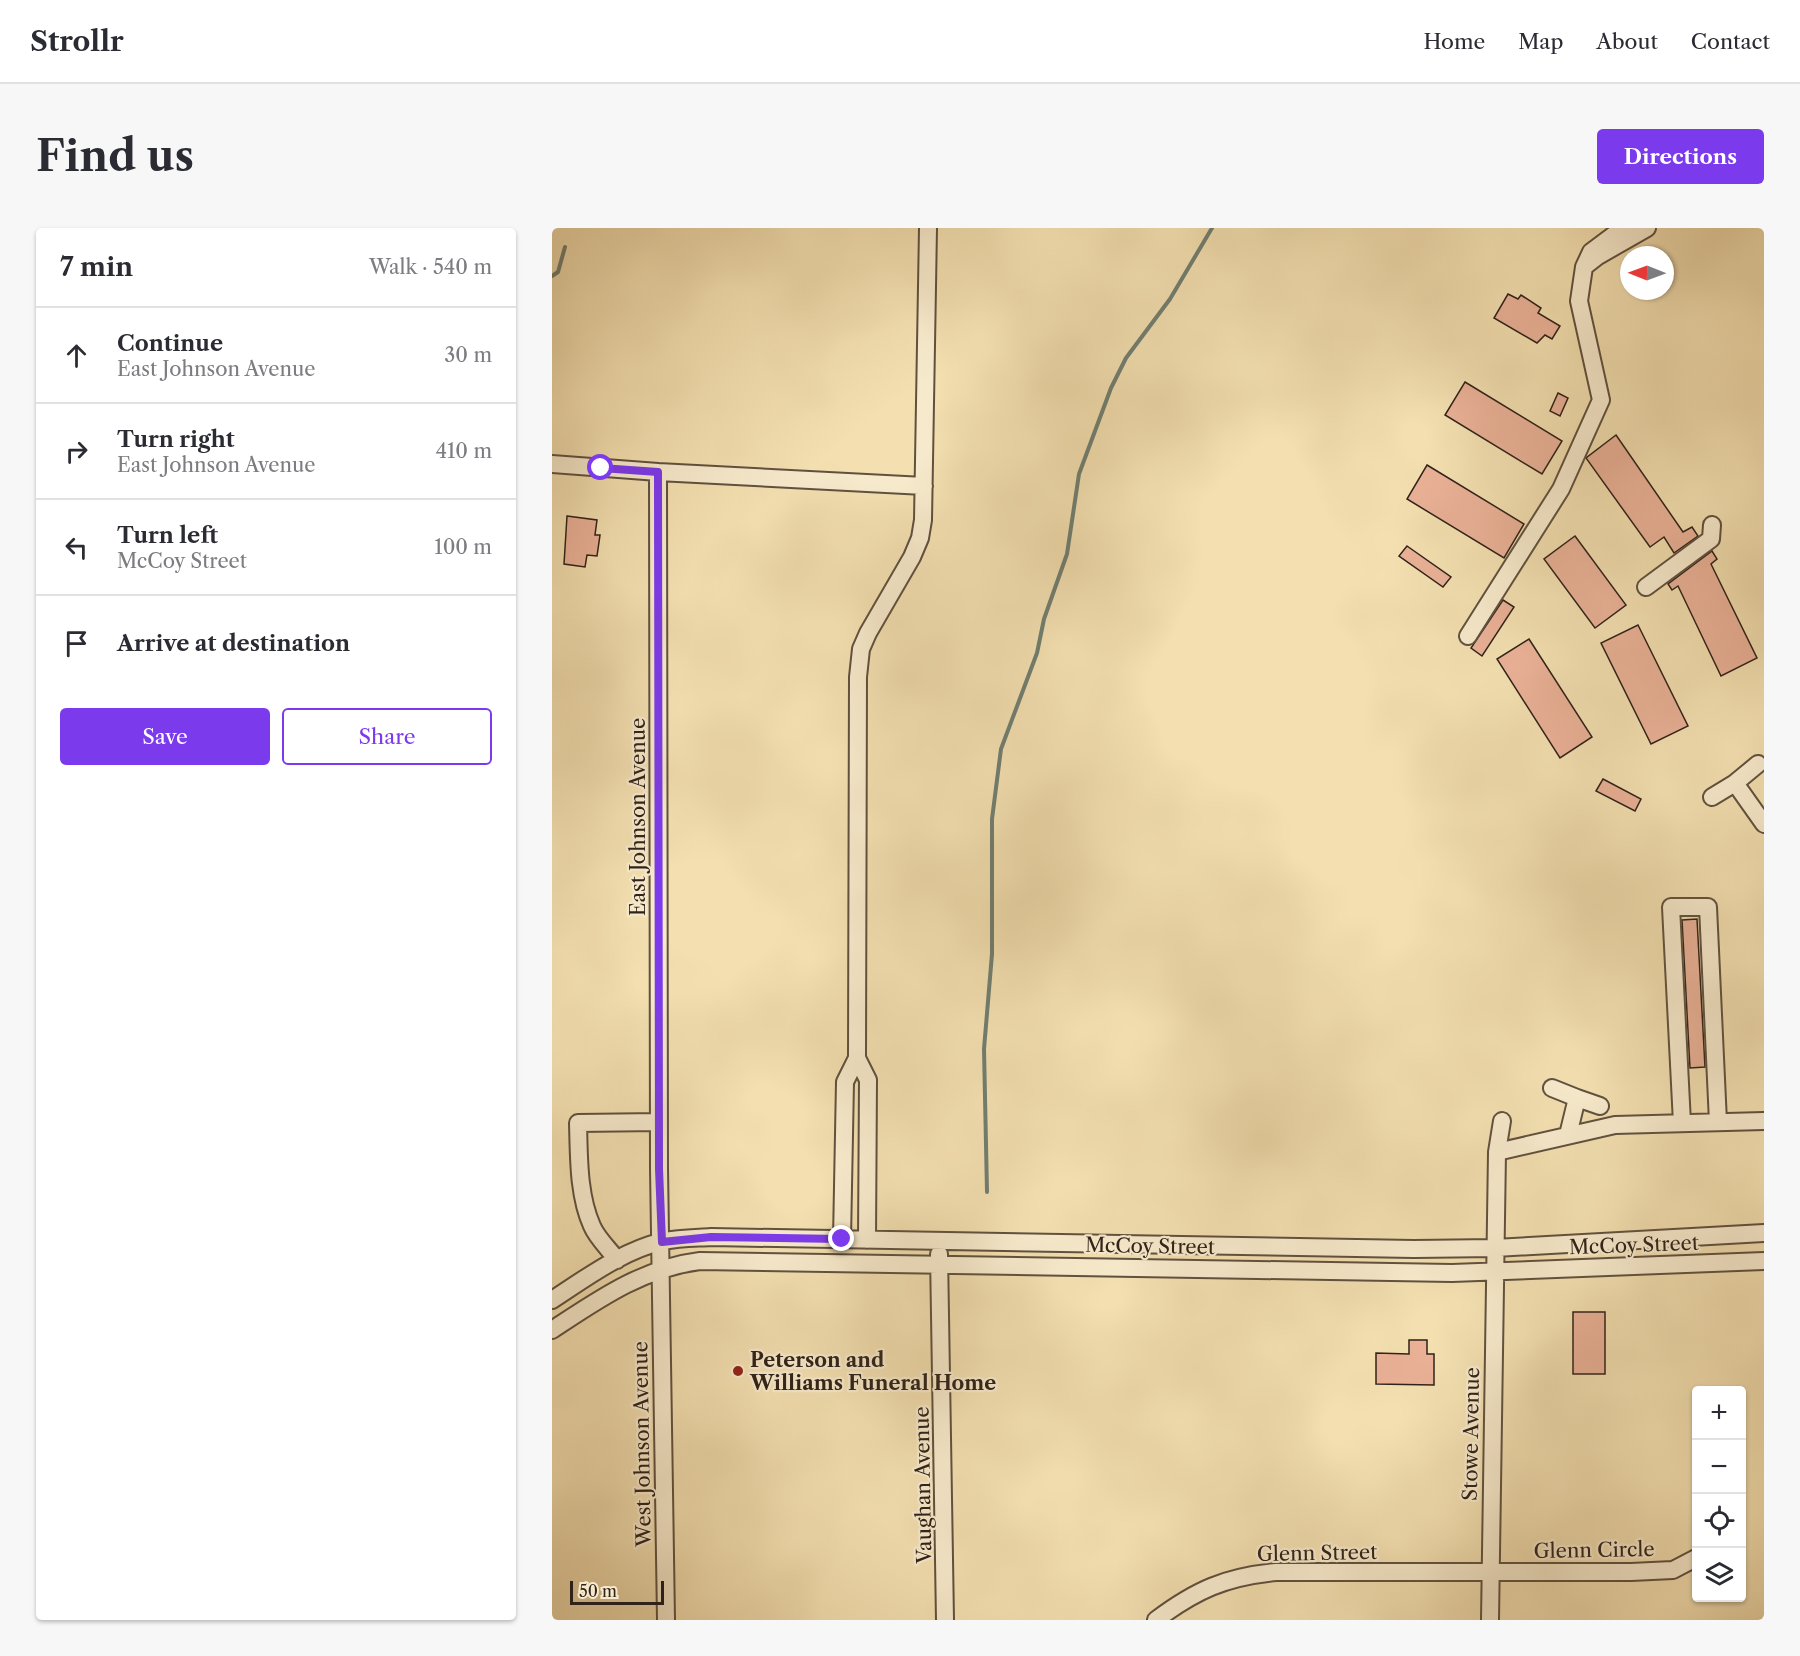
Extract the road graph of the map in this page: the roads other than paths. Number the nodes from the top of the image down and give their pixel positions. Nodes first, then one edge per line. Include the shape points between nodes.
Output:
1 (928, 228) edge
2 (1623, 228) edge
3 (1647, 228) edge
4 (1584, 267) junction
5 (552, 464) edge
6 (658, 472) junction
7 (924, 486) junction
8 (1712, 525) dead end
9 (1646, 587) dead end
10 (1468, 636) dead end
11 (1758, 764) dead end
12 (1736, 783) junction
13 (1712, 797) dead end
14 (1764, 824) edge
15 (857, 1058) junction
16 (1552, 1088) dead end
17 (1577, 1098) junction
18 (1600, 1106) dead end
19 (1764, 1121) edge
20 (659, 1122) junction
21 (1502, 1122) dead end
22 (1718, 1122) junction
23 (1682, 1123) junction
24 (1568, 1135) junction
25 (1497, 1152) junction
26 (1764, 1233) edge
27 (842, 1239) junction
28 (867, 1240) junction
29 (939, 1241) junction
30 (662, 1242) junction
31 (1495, 1248) junction
32 (618, 1260) junction
33 (1764, 1261) edge
34 (939, 1263) junction
35 (662, 1268) junction
36 (1493, 1272) junction
37 (552, 1300) edge
38 (552, 1330) edge
39 (1692, 1560) edge
40 (1490, 1573) junction
41 (666, 1620) edge
42 (945, 1620) edge
43 (1156, 1620) edge
44 (1490, 1620) edge

1 - 7 street
2 - 4 street via 1591,252
3 - 4 street
4 - 10 street via 1579,301 1601,400 1561,489
5 - 6 street
6 - 7 street
6 - 20 street, East Johnson Avenue
7 - 15 street via 920,538 861,649
8 - 9 street via 1711,539
11 - 12 street
12 - 13 street
12 - 14 street
15 - 27 street via 845,1082
15 - 28 street via 868,1080
16 - 17 street
17 - 18 street
17 - 24 street
19 - 22 street
20 - 30 street, East Johnson Avenue
20 - 32 street via 578,1123 585,1203 592,1227
21 - 25 street, Stowe Avenue
22 - 23 street
22 - 23 street via 1708,907 1671,907
23 - 24 street via 1615,1125
24 - 25 street
25 - 31 street, Stowe Avenue
26 - 31 street, McCoy Street
27 - 28 street, McCoy Street
27 - 30 street, McCoy Street via 711,1237
28 - 29 street, McCoy Street
29 - 31 street, McCoy Street via 1414,1250
29 - 34 street, Vaughan Avenue
30 - 32 street, McCoy Street
30 - 35 street, East Johnson Avenue
31 - 36 street, Stowe Avenue
32 - 37 street, McCoy Street
33 - 36 street, McCoy Street
34 - 35 street, McCoy Street via 700,1261
34 - 36 street, McCoy Street
34 - 42 street, Vaughan Avenue
35 - 38 street, McCoy Street via 608,1294
35 - 41 street, West Johnson Avenue
36 - 40 street, Stowe Avenue
39 - 40 street, Glenn Circle via 1673,1569
40 - 43 street, Glenn Street via 1252,1574 1207,1587
40 - 44 street, Stowe Avenue

